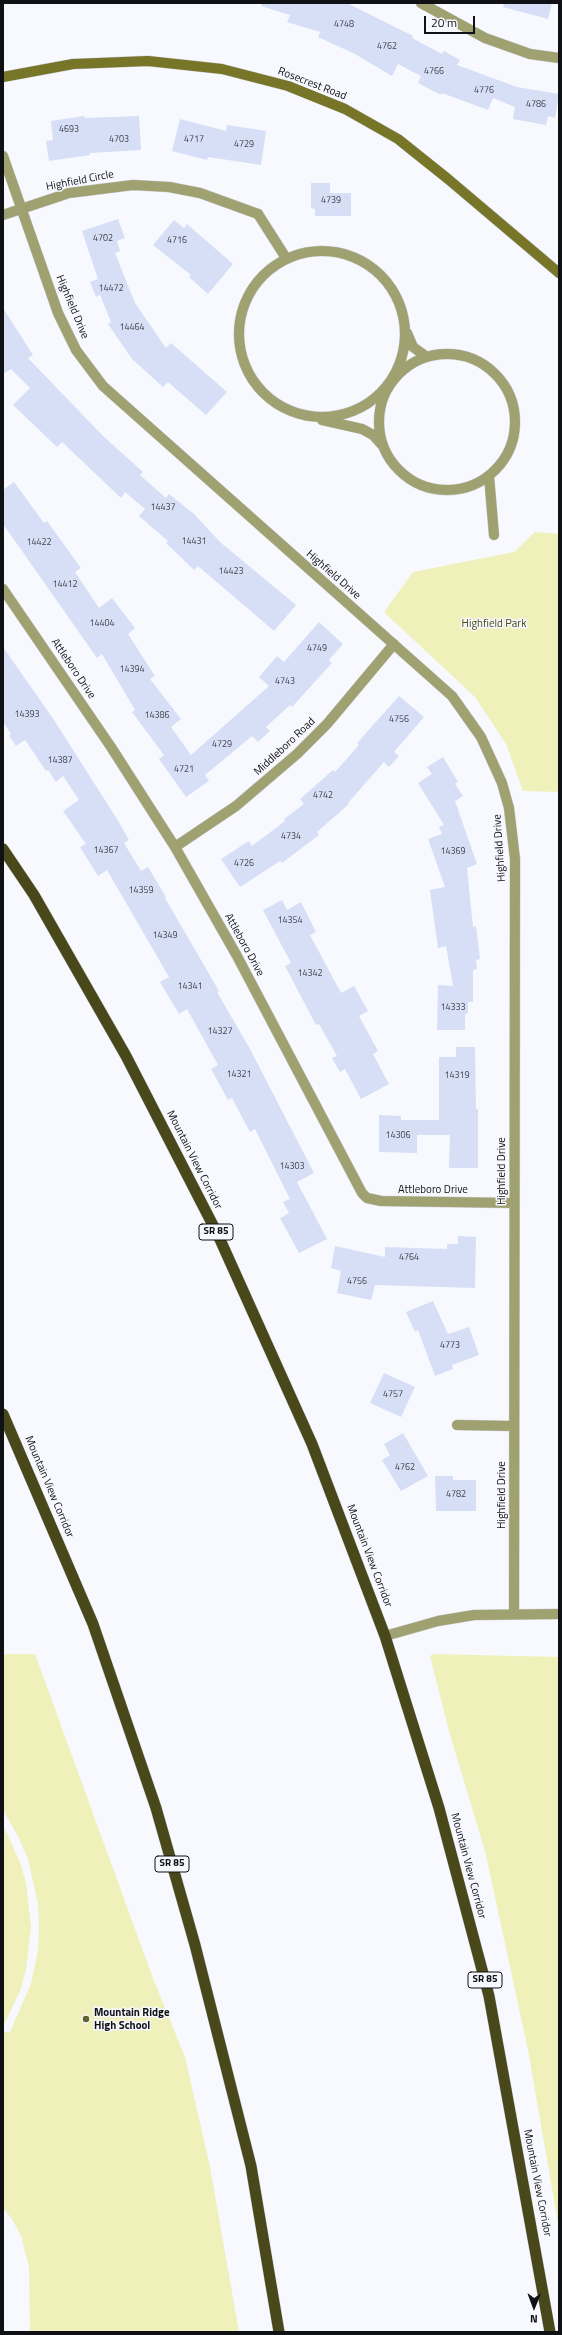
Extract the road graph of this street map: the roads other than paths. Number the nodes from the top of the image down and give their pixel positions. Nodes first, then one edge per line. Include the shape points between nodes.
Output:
1 (421, 3) edge
2 (559, 58) edge
3 (3, 77) edge
4 (3, 156) edge
5 (22, 207) junction
6 (3, 215) edge
7 (286, 258) junction
8 (559, 273) edge
9 (406, 332) junction
10 (427, 357) junction
11 (391, 382) junction
12 (306, 417) junction
13 (383, 447) junction
14 (489, 476) junction
15 (494, 535) dead end
16 (3, 589) edge
17 (394, 644) junction
18 (174, 847) junction
19 (3, 849) edge
20 (514, 1203) junction
21 (3, 1414) edge
22 (457, 1425) dead end
23 (514, 1426) junction
24 (514, 1613) junction
25 (559, 1614) edge
26 (385, 1636) junction
27 (279, 2332) edge
28 (550, 2332) edge

1 - 2 street via 485,38 530,54
3 - 8 main road, Rosecrest Road via 73,64 148,61 222,69 288,86 345,109 398,139
4 - 5 street, Highfield Drive
5 - 6 street, Highfield Circle
5 - 7 street, Highfield Circle via 91,189 152,185 200,193 258,214
5 - 17 street, Highfield Drive via 67,333 76,350 103,386
7 - 9 street via 302,252 339,252 355,256 386,279 396,294 403,312
7 - 12 street via 258,280 247,297 239,319 240,345 248,370 261,391 278,406
9 - 10 street via 413,347
9 - 11 street via 405,349
10 - 11 street via 407,367
10 - 14 street via 449,354 471,358 491,370 505,386 514,407 515,430 508,451
11 - 12 street via 371,404 344,414 324,418
11 - 13 street via 381,403 378,425
12 - 13 street via 362,429 373,435
13 - 14 street via 395,466 412,480 433,489 456,489 477,483
14 - 15 street
16 - 18 street, Attleboro Drive via 102,734
17 - 18 street, Middleboro Road via 327,724 297,754 236,806
17 - 20 street, Highfield Drive via 452,696 467,715 493,759 509,808 514,860
18 - 20 street, Attleboro Drive via 297,1066 355,1182 367,1198 390,1202
19 - 26 highway, Mountain View Corridor / SR 85 via 34,895 126,1056 218,1235 312,1444
20 - 23 street, Highfield Drive
21 - 27 highway, Mountain View Corridor / SR 85 via 93,1624 156,1808 197,1953 249,2159
22 - 23 street
23 - 24 street, Highfield Drive
24 - 25 street
24 - 26 street via 456,1617
26 - 28 highway, Mountain View Corridor / SR 85 via 439,1808 489,1996

